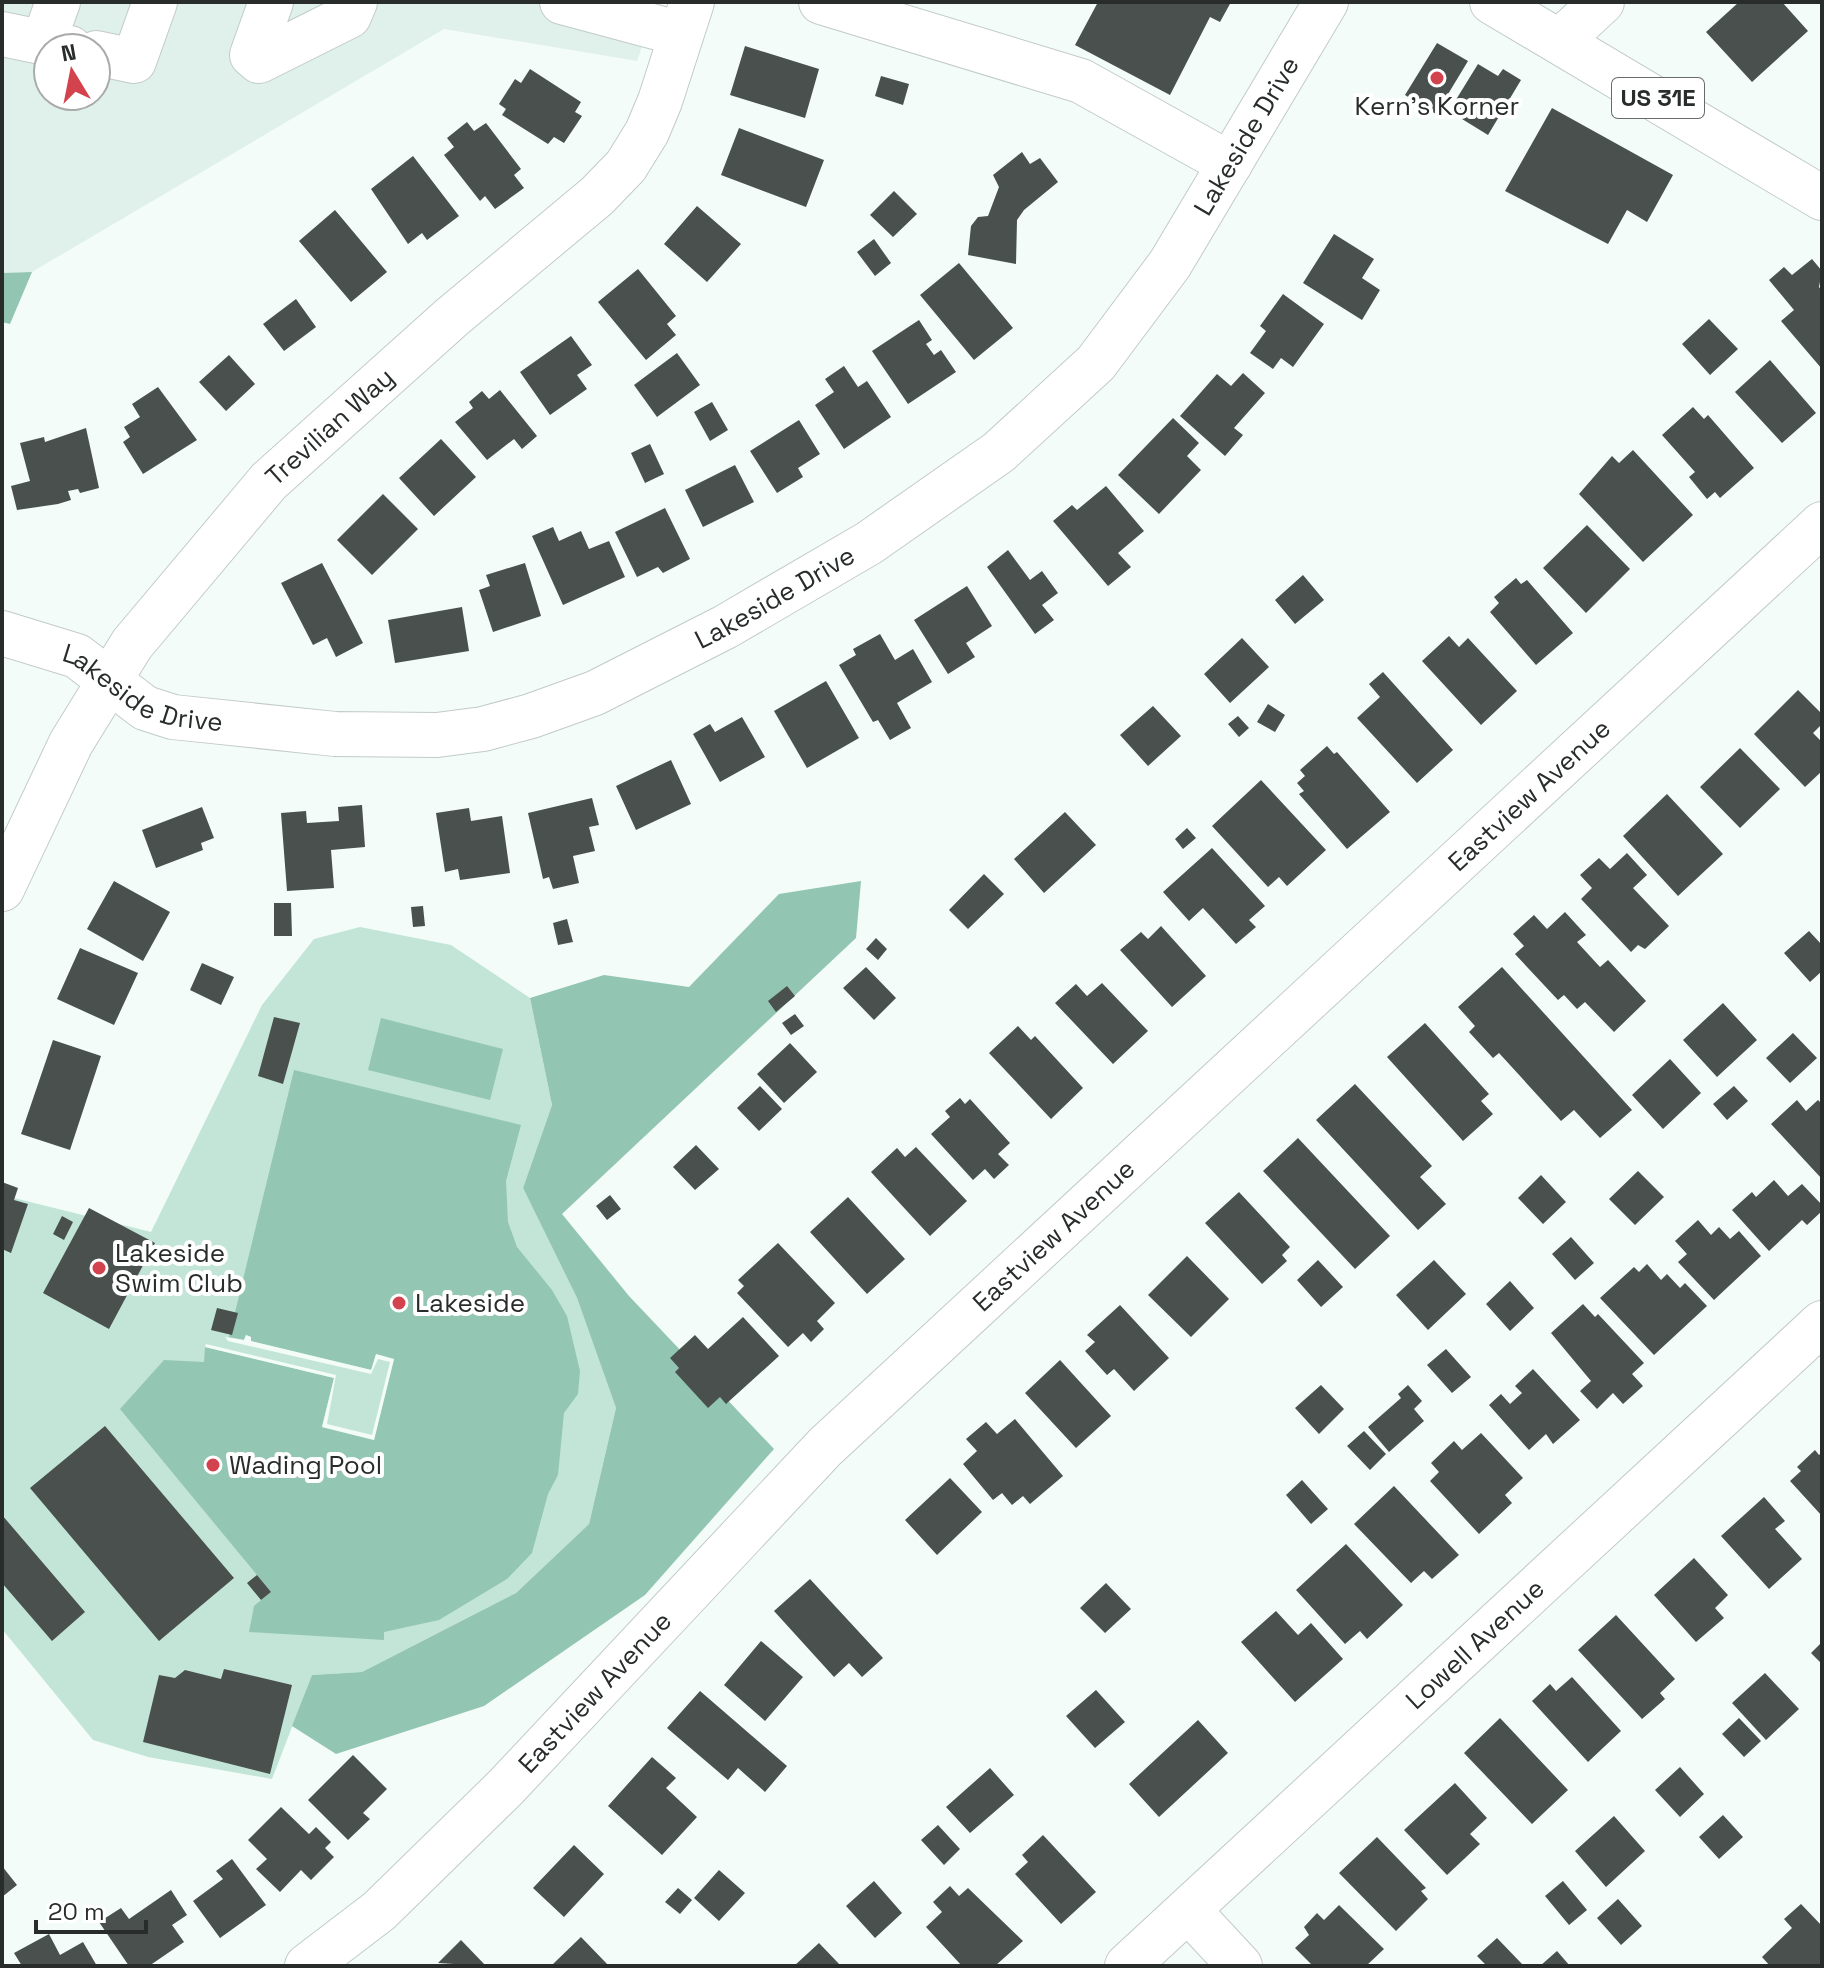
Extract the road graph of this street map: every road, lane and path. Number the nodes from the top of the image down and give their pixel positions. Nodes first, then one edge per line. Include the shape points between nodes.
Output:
1 (58, 2) edge
2 (155, 2) edge
3 (271, 2) edge
4 (355, 2) edge
5 (562, 2) edge
6 (821, 2) edge
7 (1326, 2) edge
8 (1492, 2) edge
9 (1602, 2) edge
10 (687, 18) edge
11 (43, 32) edge
12 (1561, 40) junction
13 (112, 56) edge
14 (1230, 164) junction
15 (1822, 198) edge
16 (1822, 524) edge
17 (2, 633) edge
18 (110, 680) junction
19 (2, 889) edge
20 (1822, 1323) edge
21 (1188, 1910) junction
22 (307, 1966) edge
23 (1127, 1966) edge
24 (1240, 1966) edge

1 - 11 street
2 - 13 street via 134,61
3 - 4 street via 252,55 259,61 349,16
5 - 10 street
6 - 14 street via 1081,81
7 - 14 street, Lakeside Drive
8 - 12 street, US 31E
9 - 12 street
10 - 18 street, Trevilian Way via 647,132 626,166 269,481 132,644
12 - 15 street, US 31E
14 - 18 street, Lakeside Drive via 1170,264 1096,363 999,452 869,543 725,627 595,693 483,729 390,737 173,717 145,708
16 - 22 street, Eastview Avenue via 832,1441 505,1788 379,1911
17 - 18 street, Lakeside Drive via 77,656
18 - 19 street, Trevilian Way via 71,743
20 - 21 street, Lowell Avenue
21 - 23 street, Lowell Avenue
21 - 24 street

